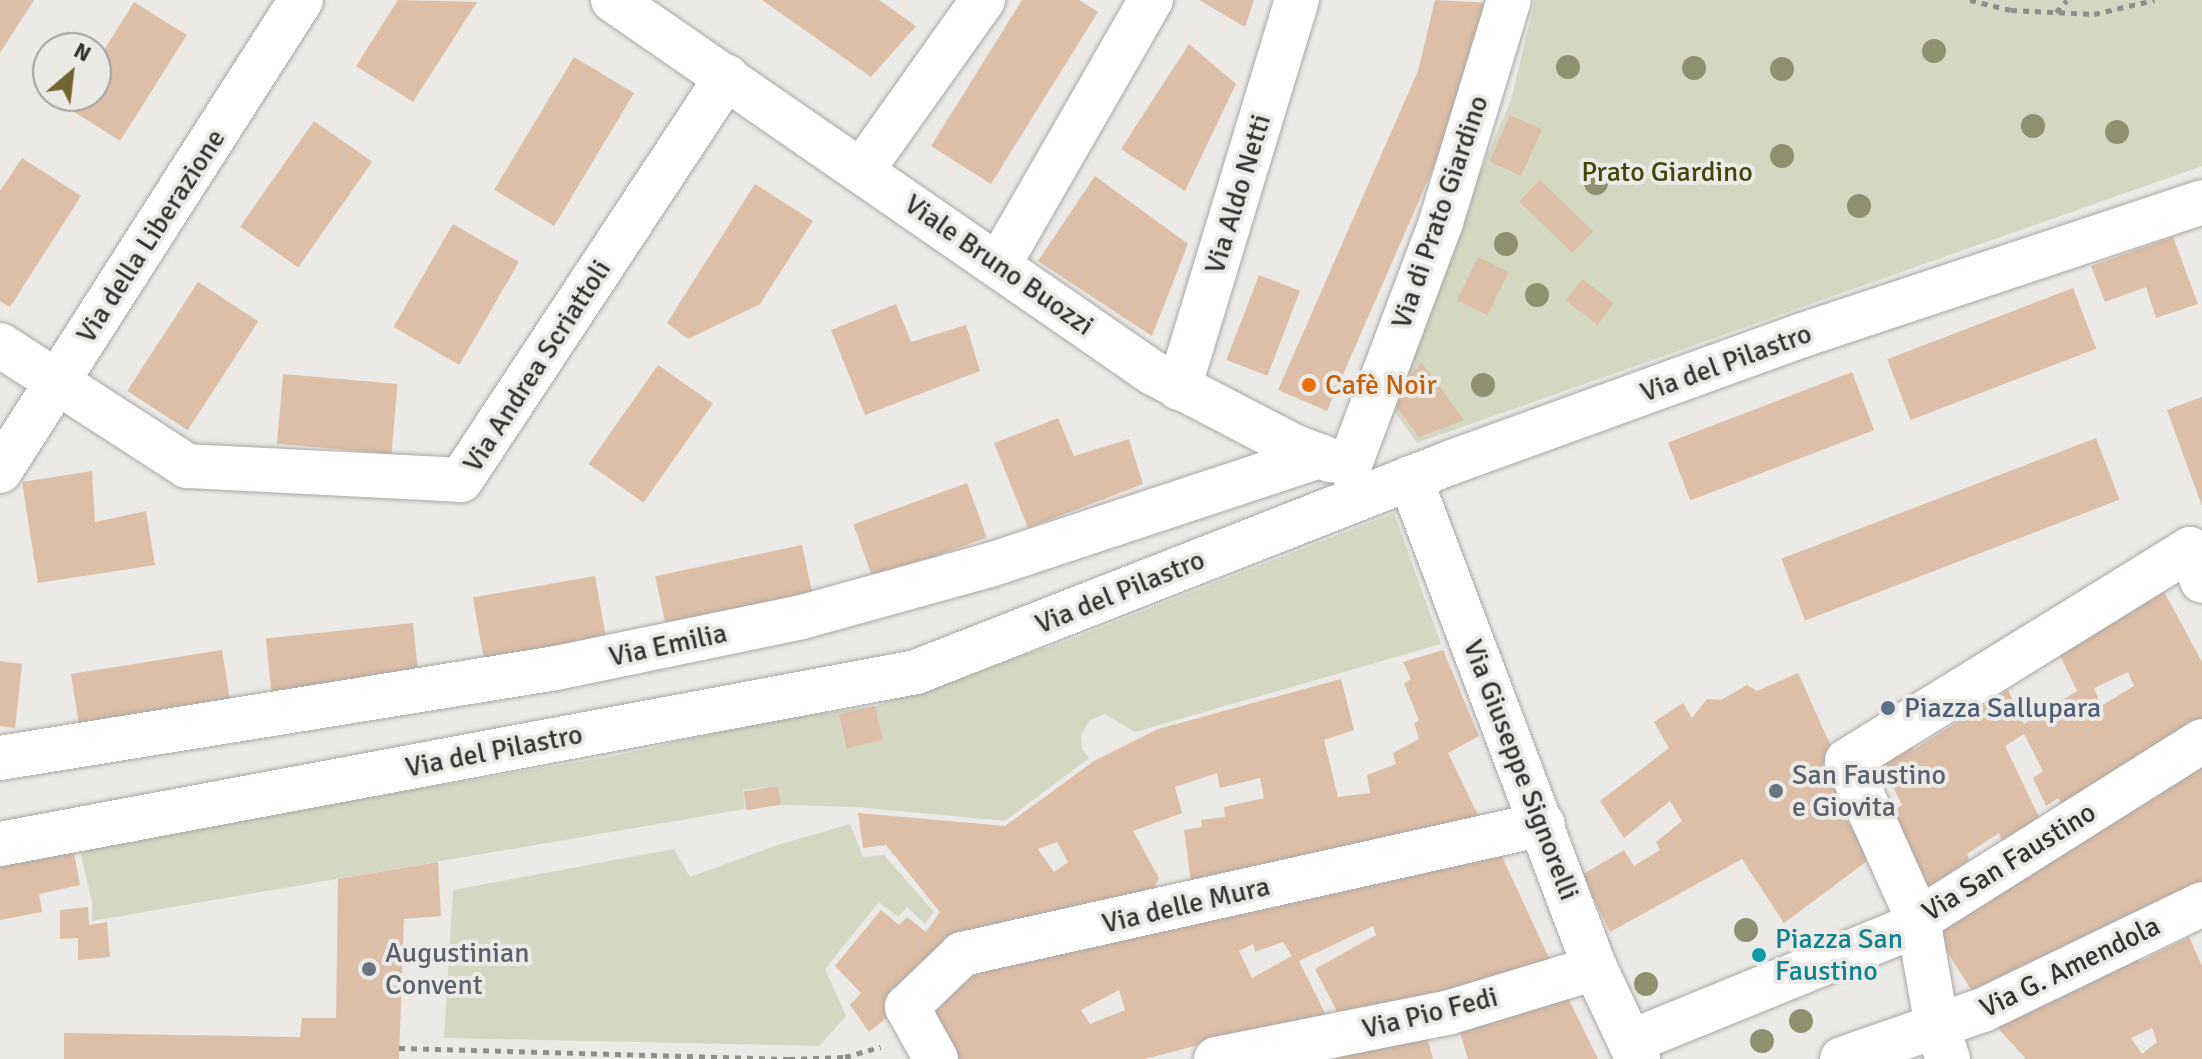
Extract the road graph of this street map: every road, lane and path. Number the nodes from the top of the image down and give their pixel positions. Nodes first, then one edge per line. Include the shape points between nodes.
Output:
1 (301, 0) edge
2 (613, 0) edge
3 (983, 0) edge
4 (1151, 0) edge
5 (1297, 0) edge
6 (1509, 0) edge
7 (1970, 0) edge
8 (2067, 0) edge
9 (2154, 0) edge
10 (2056, 12) junction
11 (727, 77) junction
12 (862, 170) junction
13 (2202, 202) edge
14 (999, 264) junction
15 (0, 345) edge
16 (57, 383) junction
17 (1179, 388) junction
18 (1334, 462) junction
19 (0, 471) edge
20 (1410, 478) junction
21 (2202, 581) edge
22 (2202, 741) edge
23 (0, 758) edge
24 (1543, 824) junction
25 (0, 844) edge
26 (2202, 904) edge
27 (1918, 919) junction
28 (1595, 968) junction
29 (1942, 1043) edge
30 (928, 1046) edge
31 (399, 1048) dead end
32 (1634, 1050) edge
33 (531, 1055) edge
34 (1216, 1059) edge
35 (1842, 1059) edge
36 (1973, 1059) edge

1 - 16 street, Via della Liberazione
2 - 11 street, Viale Bruno Buozzi
3 - 12 street
4 - 14 street
5 - 17 street, Via Aldo Netti
6 - 18 street, Via di Prato Giardino via 1441,222
7 - 10 path via 2011,10
8 - 10 path
9 - 10 path via 2094,14
11 - 12 street, Viale Bruno Buozzi
11 - 16 street, Via Andrea Scriattoli via 461,480 187,466
12 - 14 street, Viale Bruno Buozzi
13 - 20 street, Via del Pilastro via 1803,335
14 - 17 street, Viale Bruno Buozzi
15 - 16 street, Via Andrea Scriattoli
16 - 19 street, Via della Liberazione
17 - 18 street, Viale Bruno Buozzi
18 - 20 street, Viale Bruno Buozzi
18 - 23 street, Via Emilia via 802,617 556,668
20 - 24 street, Via Giuseppe Signorelli
20 - 25 street, Via del Pilastro via 916,672
21 - 27 street via 2190,549 1847,761
22 - 27 street, Via San Faustino
24 - 28 street, Via Giuseppe Signorelli
24 - 30 street, Via delle Mura via 962,954 907,1007
26 - 29 street, Via G. Amendola via 1983,1010
27 - 29 street
27 - 32 street, Via San Faustino
28 - 32 street, Via Giuseppe Signorelli
28 - 34 street, Via Pio Fedi via 1447,1013
29 - 35 street
29 - 36 street
30 - 33 path via 905,1041 845,1057
31 - 33 path

